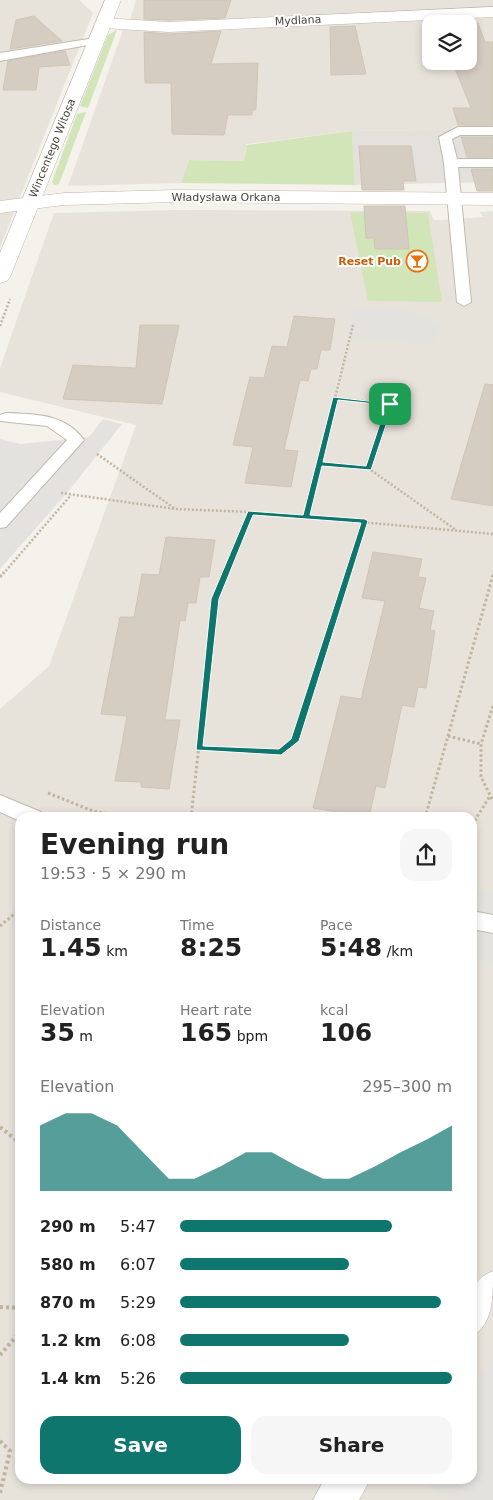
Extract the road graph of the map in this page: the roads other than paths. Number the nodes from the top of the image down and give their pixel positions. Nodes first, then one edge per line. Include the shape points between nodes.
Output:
1 (113, 0) edge
2 (493, 12) edge
3 (101, 16) junction
4 (95, 41) junction
5 (0, 57) edge
6 (493, 131) edge
7 (451, 163) junction
8 (493, 163) edge
9 (454, 199) junction
10 (493, 199) edge
11 (30, 202) junction
12 (0, 207) edge
13 (0, 277) edge
14 (464, 302) dead end
15 (2, 420) edge
16 (0, 523) edge
17 (0, 803) edge
18 (20, 812) edge
19 (477, 921) edge
20 (493, 924) edge
21 (493, 1289) edge
22 (477, 1311) edge
23 (347, 1484) edge
24 (333, 1500) edge

1 - 3 street, Wincentego Witosa
2 - 3 street, Mydlana via 169,27
3 - 4 street, Wincentego Witosa
4 - 5 lane
4 - 11 street, Wincentego Witosa
6 - 7 lane via 458,131 445,137
7 - 8 lane
7 - 9 lane
9 - 10 street, Władysława Orkana
9 - 11 street, Władysława Orkana via 178,196
9 - 14 lane
11 - 12 street, Władysława Orkana
11 - 13 street, Wincentego Witosa
15 - 16 lane via 45,419 68,429 76,440
17 - 18 lane
19 - 20 lane
21 - 22 street
23 - 24 street

